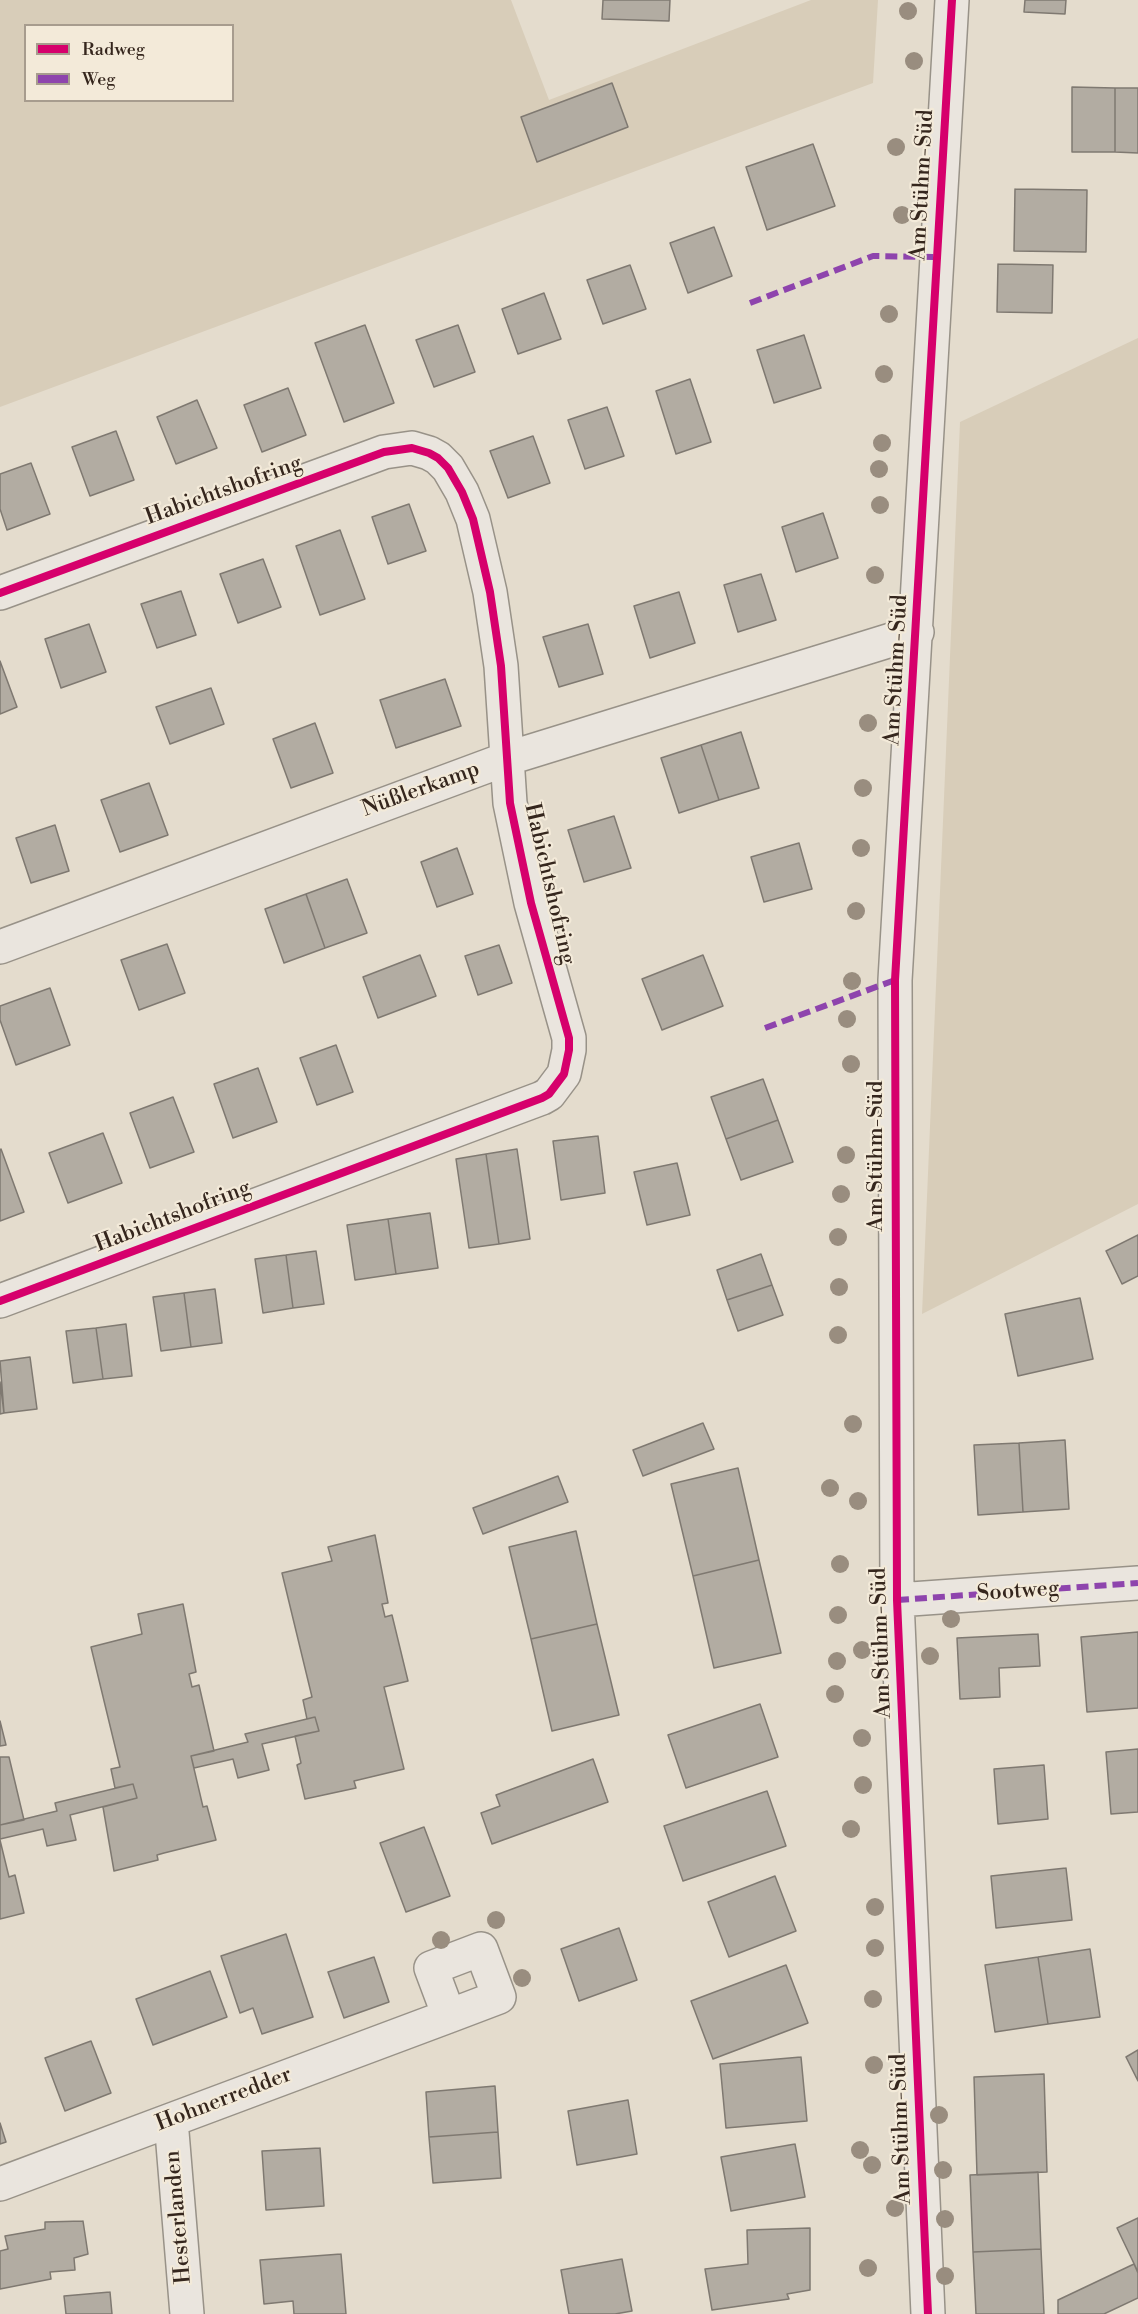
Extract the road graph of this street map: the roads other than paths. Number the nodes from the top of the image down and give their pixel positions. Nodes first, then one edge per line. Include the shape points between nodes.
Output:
1 (952, 0) edge
2 (0, 593) edge
3 (917, 632) junction
4 (509, 758) junction
5 (0, 946) edge
6 (0, 1301) edge
7 (1138, 1583) edge
8 (897, 1600) junction
9 (449, 2016) dead end
10 (171, 2120) junction
11 (0, 2184) edge
12 (187, 2314) edge
13 (928, 2314) edge

1 - 3 street, Am Stühm-Süd
2 - 4 street, Habichtshofring via 360,460 398,449 421,450 448,468 473,519 490,592
3 - 4 street, Nüßlerkamp
3 - 8 street, Am Stühm-Süd via 895,981
4 - 5 street, Nüßlerkamp
4 - 6 street, Habichtshofring via 510,803 522,861 568,1038 568,1063 549,1094
7 - 8 street, Sootweg
8 - 13 street, Am Stühm-Süd
9 - 10 street, Hohnerredder
10 - 11 street, Hohnerredder
10 - 12 street, Hesterlanden

